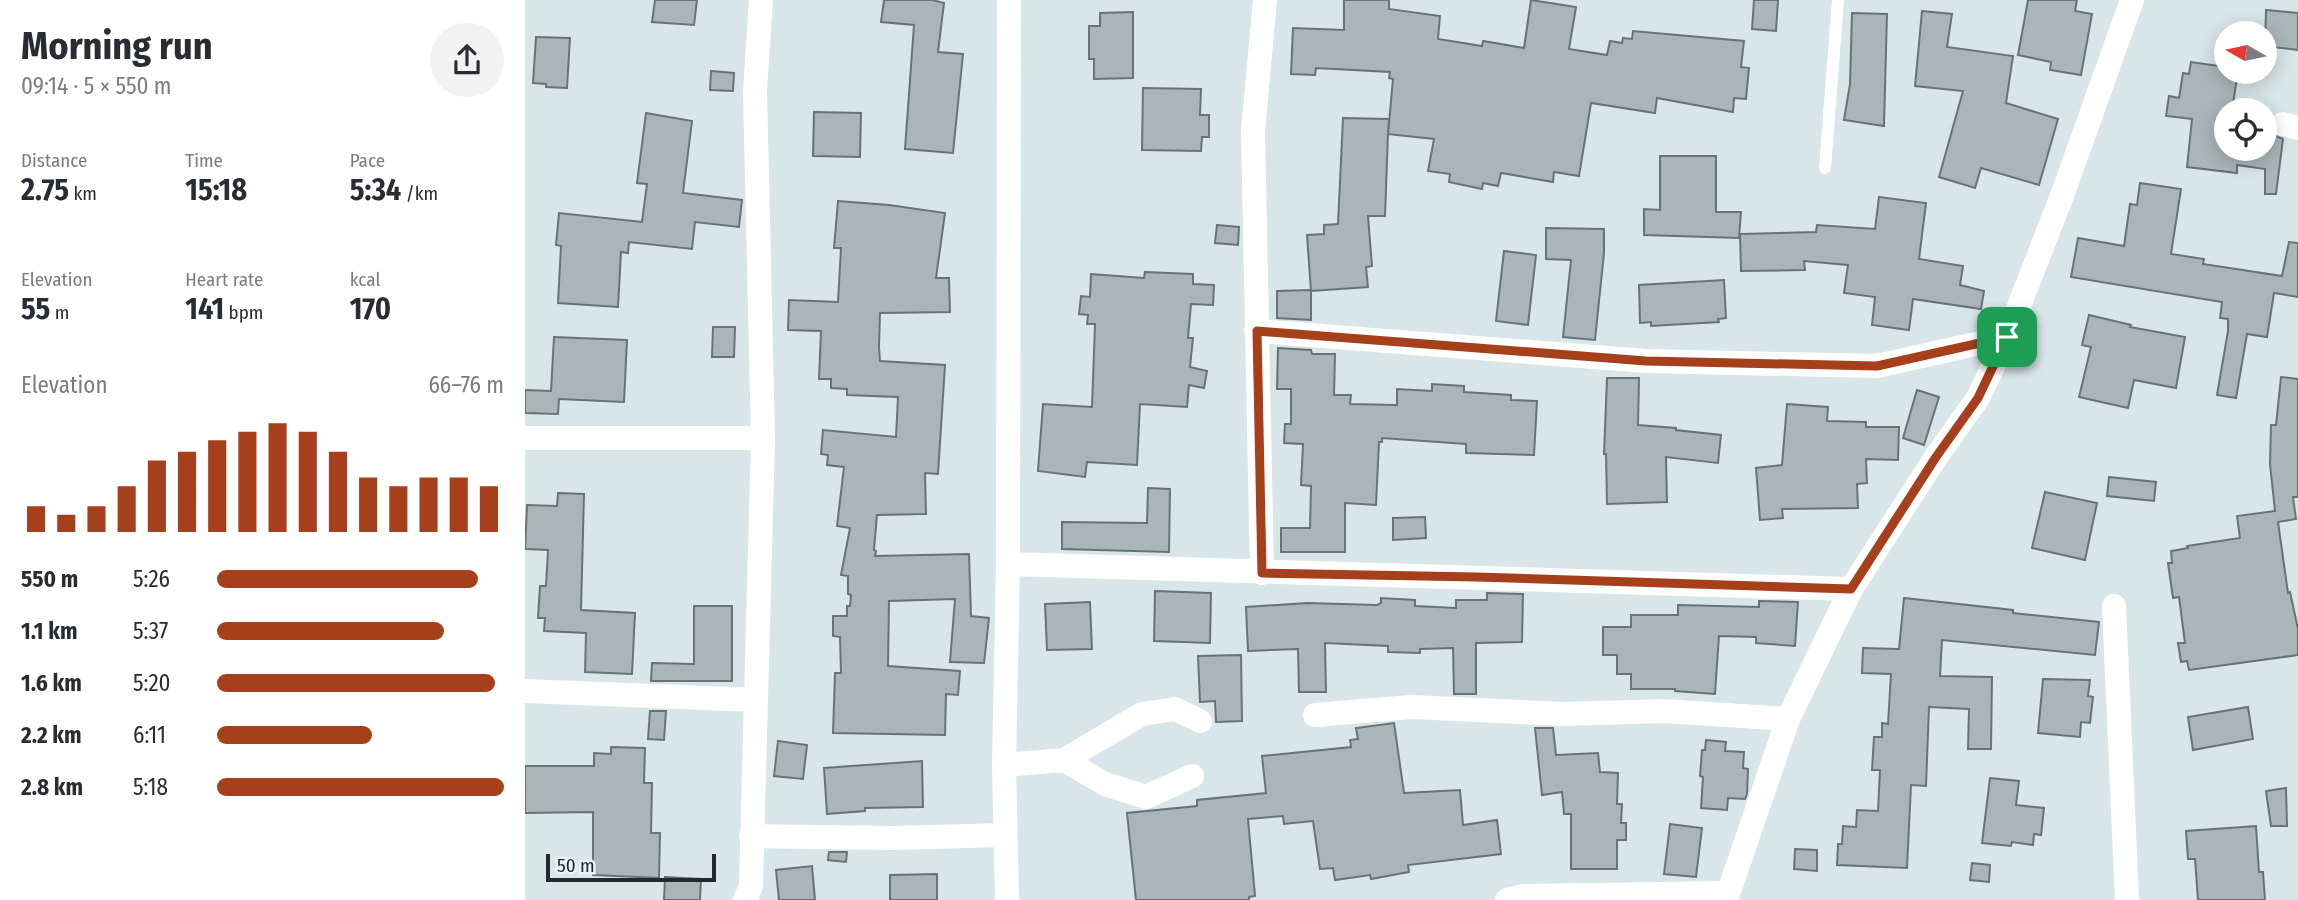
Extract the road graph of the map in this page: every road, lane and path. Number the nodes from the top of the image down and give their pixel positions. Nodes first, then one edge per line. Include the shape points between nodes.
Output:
1 (761, 0) edge
2 (1009, 0) edge
3 (1265, 0) edge
4 (1838, 0) edge
5 (2132, 0) edge
6 (1825, 168) dead end
7 (1257, 331) junction
8 (2007, 337) junction
9 (525, 438) edge
10 (763, 438) junction
11 (1008, 564) junction
12 (1262, 573) junction
13 (1851, 589) junction
14 (2114, 606) dead end
15 (525, 691) edge
16 (756, 700) junction
17 (1315, 715) dead end
18 (1788, 719) junction
19 (1201, 721) dead end
20 (1063, 760) junction
21 (1004, 765) junction
22 (1192, 776) dead end
23 (1005, 835) junction
24 (751, 836) junction
25 (1727, 897) edge
26 (745, 900) edge
27 (1007, 900) edge
28 (1507, 900) edge
29 (2127, 900) edge

1 - 10 street via 755,91
2 - 11 street
3 - 7 street via 1254,131
4 - 6 lane
5 - 8 street
7 - 8 street via 1646,361 1877,366
7 - 12 street
8 - 13 street via 1978,398
9 - 10 street
10 - 16 street
11 - 12 street
11 - 21 street
12 - 13 street
13 - 18 street
14 - 29 street
15 - 16 street
16 - 24 street
17 - 18 street via 1411,707 1563,714 1664,711
18 - 25 street
19 - 20 street via 1175,709 1142,714
20 - 21 street
20 - 22 street via 1105,784 1146,797
21 - 23 street
23 - 24 street
23 - 27 street
24 - 26 street via 751,886
25 - 28 street via 1524,896

